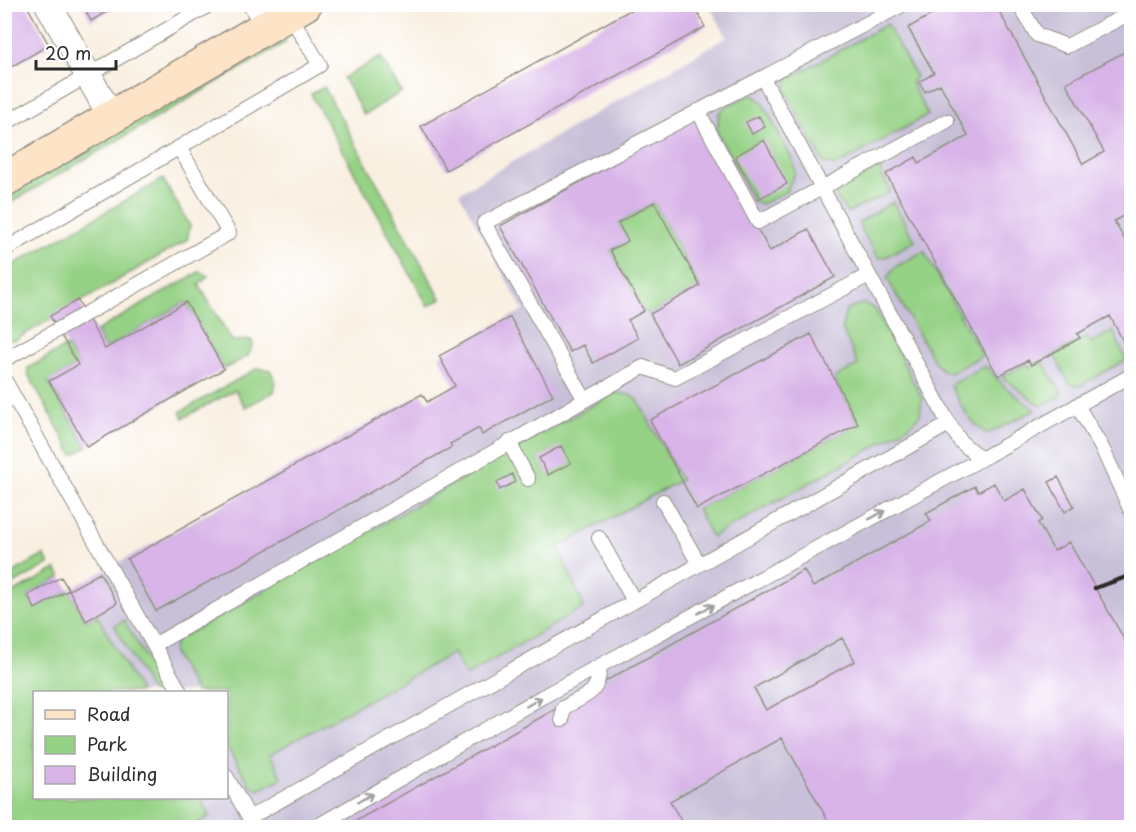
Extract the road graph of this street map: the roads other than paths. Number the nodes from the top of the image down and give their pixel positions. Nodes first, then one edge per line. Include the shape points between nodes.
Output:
1 (48, 4) edge
2 (211, 4) edge
3 (904, 4) edge
4 (1019, 4) edge
5 (280, 12) edge
6 (1131, 12) edge
7 (88, 76) junction
8 (763, 78) junction
9 (699, 111) junction
10 (112, 118) junction
11 (947, 121) dead end
12 (4, 124) edge
13 (180, 148) junction
14 (4, 180) edge
15 (822, 188) junction
16 (4, 250) edge
17 (869, 275) junction
18 (4, 360) edge
19 (1131, 375) edge
20 (4, 379) edge
21 (585, 400) junction
22 (1077, 405) junction
23 (949, 424) junction
24 (509, 442) junction
25 (981, 459) junction
26 (528, 479) dead end
27 (663, 501) dead end
28 (1131, 513) edge
29 (599, 538) dead end
30 (699, 564) junction
31 (634, 601) junction
32 (154, 645) junction
33 (600, 666) junction
34 (179, 691) edge
35 (562, 720) dead end
36 (228, 780) edge
37 (252, 823) edge
38 (314, 828) edge

1 - 7 street
2 - 7 lane
3 - 8 lane
4 - 6 lane via 1037,35 1067,46
5 - 10 street
5 - 13 lane via 320,65
7 - 10 street
7 - 12 lane
8 - 9 lane
8 - 15 lane
9 - 15 lane via 758,222
9 - 21 lane via 483,223
10 - 14 street
11 - 15 lane
13 - 16 lane
13 - 18 lane via 229,233
15 - 17 lane
17 - 21 lane via 675,378 643,367
17 - 23 lane
19 - 22 lane
20 - 32 lane
21 - 24 lane
22 - 25 lane
22 - 28 lane via 1103,450
23 - 25 lane
23 - 30 lane
24 - 26 lane
24 - 32 lane
33 -> 25 lane
27 - 30 lane
29 - 31 lane
30 - 31 lane
31 - 37 lane
32 - 34 lane
33 - 35 lane via 595,690 563,708
38 -> 33 lane
36 - 37 lane

